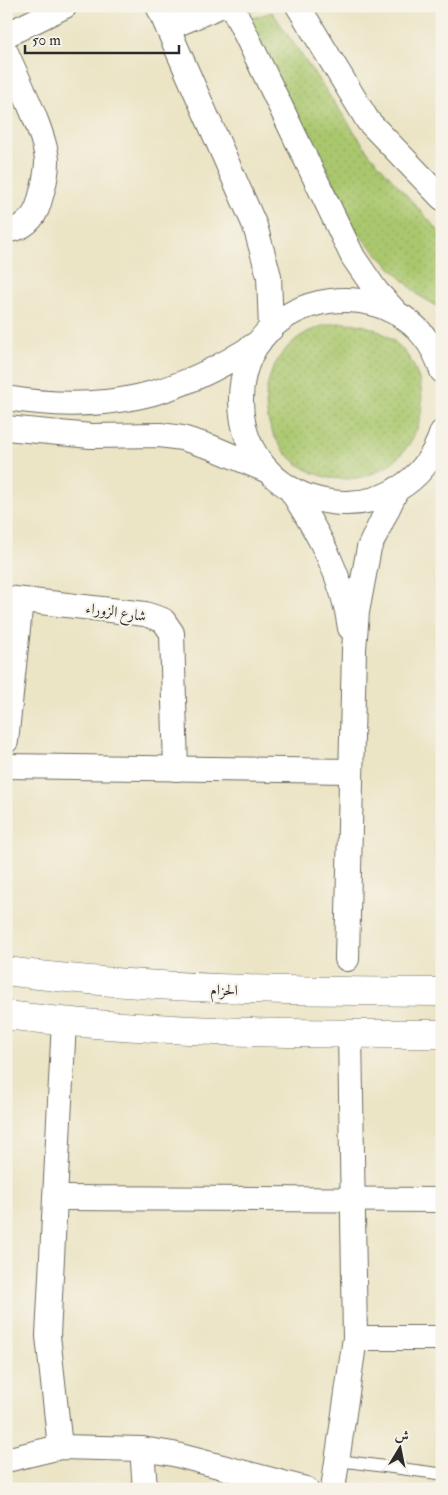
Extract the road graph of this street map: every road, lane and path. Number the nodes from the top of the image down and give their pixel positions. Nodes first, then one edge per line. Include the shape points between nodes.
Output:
1 (65, 6) edge
2 (158, 6) edge
3 (220, 6) edge
4 (232, 6) edge
5 (298, 6) edge
6 (168, 28) junction
7 (6, 35) edge
8 (6, 52) edge
9 (442, 198) edge
10 (6, 230) edge
11 (401, 316) junction
12 (266, 335) junction
13 (433, 340) edge
14 (442, 371) edge
15 (6, 398) edge
16 (6, 428) edge
17 (442, 432) edge
18 (437, 452) edge
19 (268, 471) junction
20 (290, 489) junction
21 (396, 489) junction
22 (14, 599) edge
23 (354, 649) junction
24 (6, 741) edge
25 (6, 766) edge
26 (176, 769) junction
27 (351, 771) junction
28 (347, 959) dead end
29 (6, 971) edge
30 (442, 992) edge
31 (6, 1015) edge
32 (64, 1022) junction
33 (350, 1034) junction
34 (442, 1034) edge
35 (55, 1198) junction
36 (352, 1200) junction
37 (442, 1200) edge
38 (355, 1338) junction
39 (442, 1338) edge
40 (60, 1447) junction
41 (142, 1448) junction
42 (6, 1460) edge
43 (335, 1460) junction
44 (442, 1474) edge
45 (144, 1489) edge
46 (306, 1489) edge
47 (332, 1489) edge

1 - 7 street
2 - 6 street
3 - 6 street
4 - 11 street via 353,257 377,292
5 - 9 street via 368,121
6 - 12 street via 255,226 269,276
8 - 10 street via 42,137 47,160 37,210 27,223
11 - 12 street via 387,308 357,300 326,300 296,310
11 - 13 street
12 - 15 street via 238,356 199,377 142,396 117,402 78,404
12 - 19 street via 246,369 241,407 251,445
13 - 14 street
16 - 19 street via 91,436 160,435 182,438
17 - 18 street
18 - 21 street
19 - 20 street
20 - 21 street via 325,502 349,504 374,500
20 - 23 street via 327,550 348,612
21 - 23 street via 369,548
22 - 24 street
22 - 26 street, شارع الزوراء via 145,614 164,620 172,633
23 - 27 street
25 - 26 street
26 - 27 street
27 - 28 street
29 - 30 main road, الحزام via 205,989
31 - 32 main road
32 - 33 main road via 219,1033
32 - 35 street
33 - 34 main road
33 - 36 street
35 - 36 street
35 - 40 street via 48,1336
36 - 37 street
36 - 38 street
38 - 39 street
38 - 43 street via 346,1409
40 - 41 street
40 - 42 street
41 - 45 street
41 - 46 street
43 - 44 lane
43 - 47 street

